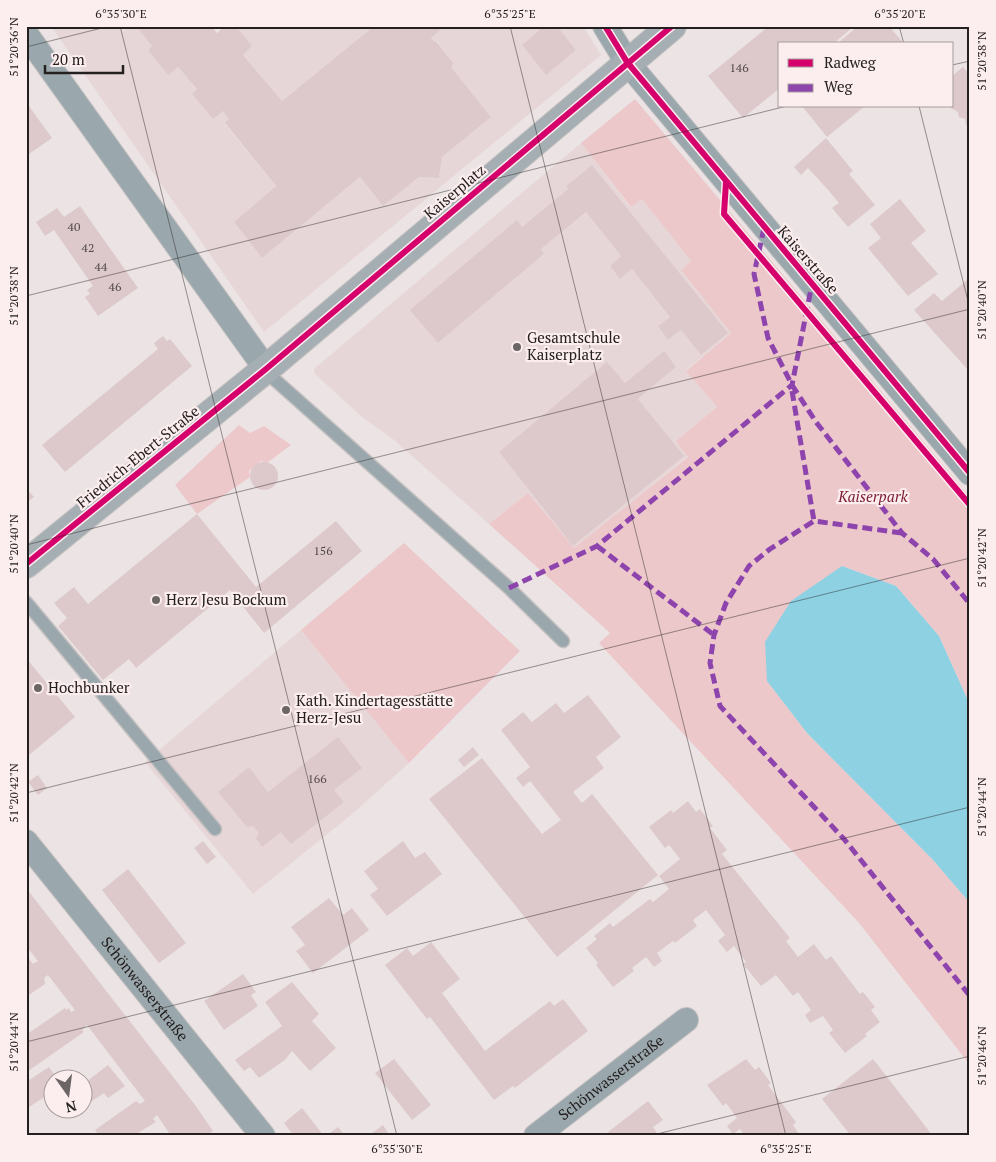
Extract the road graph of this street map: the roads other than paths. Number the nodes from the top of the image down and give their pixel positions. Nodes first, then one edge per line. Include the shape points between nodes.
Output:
1 (605, 26) edge
2 (672, 26) edge
3 (26, 34) edge
4 (628, 62) junction
5 (266, 369) junction
6 (970, 473) edge
7 (26, 564) edge
8 (26, 602) edge
9 (563, 641) dead end
10 (215, 829) dead end
11 (26, 842) edge
12 (686, 1020) dead end
13 (263, 1136) edge
14 (536, 1136) edge

1 - 4 street
2 - 4 street
3 - 5 street
4 - 5 street, Kaiserplatz
4 - 6 street, Kaiserstraße
5 - 7 street, Friedrich-Ebert-Straße
5 - 9 lane via 510,588
8 - 10 lane
11 - 13 street, Schönwasserstraße
12 - 14 street, Schönwasserstraße

